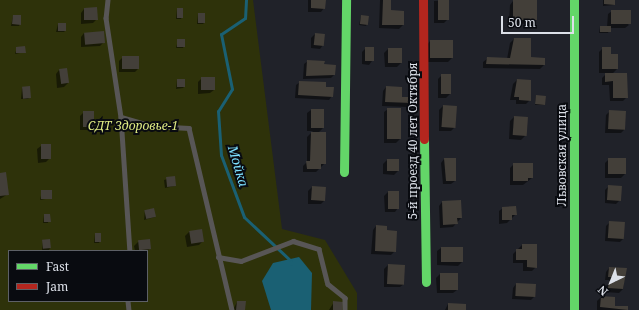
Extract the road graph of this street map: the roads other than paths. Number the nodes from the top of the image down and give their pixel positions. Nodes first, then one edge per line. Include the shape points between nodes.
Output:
1 (108, 0) edge
2 (346, 0) edge
3 (424, 0) edge
4 (574, 0) edge
5 (121, 117) junction
6 (344, 172) dead end
7 (130, 250) edge
8 (218, 256) junction
9 (426, 282) dead end
10 (232, 310) edge
11 (344, 310) edge
12 (574, 310) edge

1 - 5 lane via 106,18
2 - 6 street
3 - 9 street, 5-й проезд 40 лет Октября
4 - 12 street, Львовская улица
5 - 7 lane
5 - 8 lane via 153,126 189,128
8 - 10 lane
8 - 11 lane via 241,261 293,241 319,249 328,284 345,298

